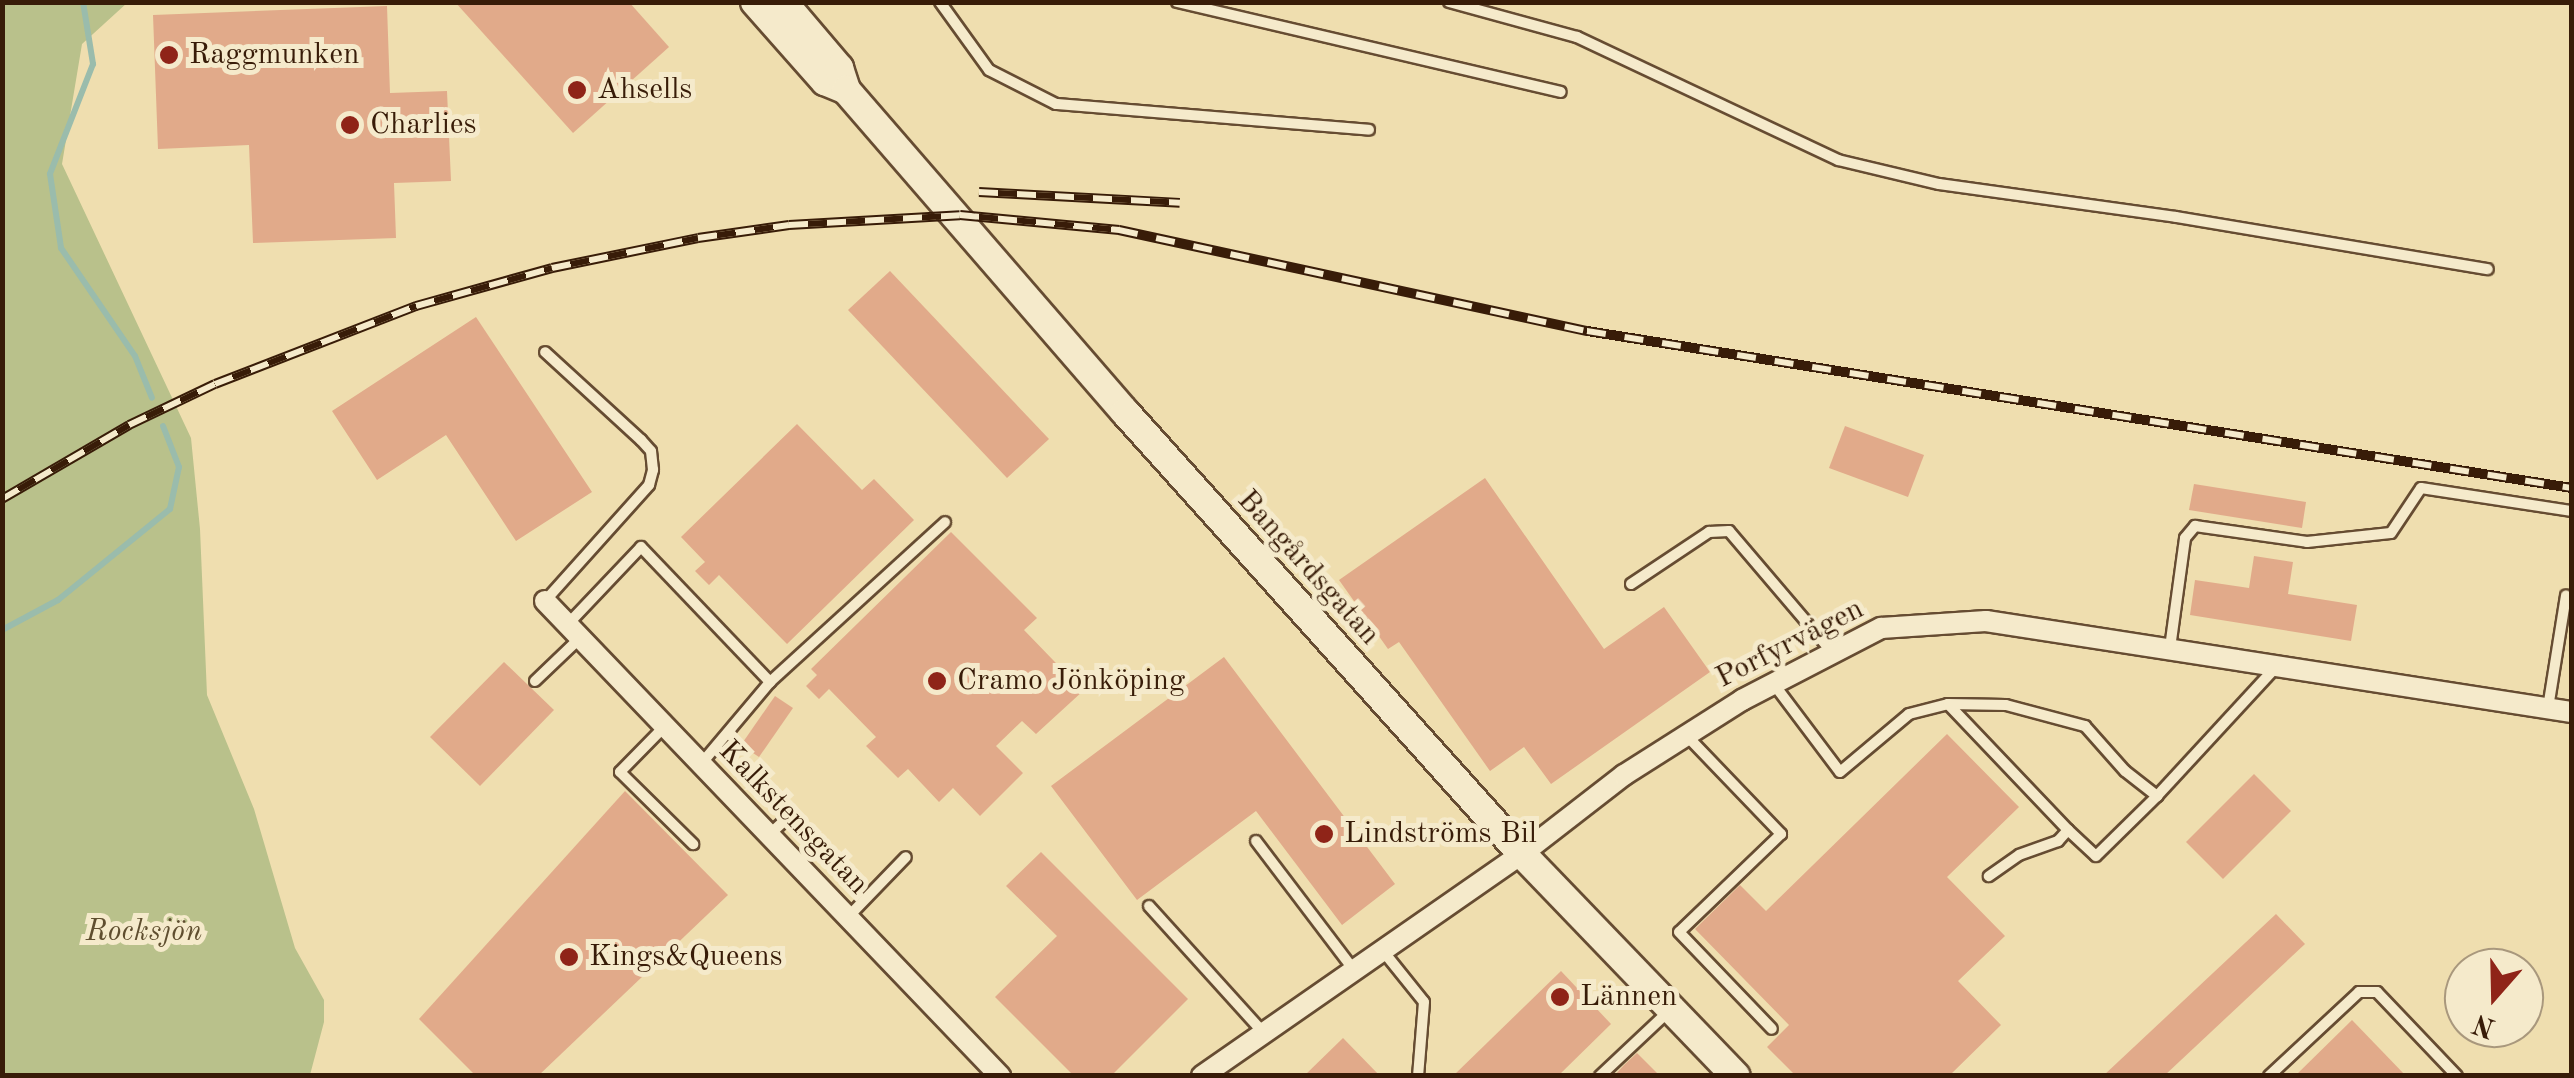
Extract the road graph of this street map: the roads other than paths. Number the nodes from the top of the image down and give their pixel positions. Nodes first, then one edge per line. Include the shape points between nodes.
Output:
1 (754, 2) edge
2 (765, 2) edge
3 (783, 2) edge
4 (940, 2) edge
5 (1176, 2) edge
6 (1449, 2) edge
7 (846, 90) junction
8 (1561, 92) dead end
9 (1369, 130) dead end
10 (2488, 269) dead end
11 (546, 352) dead end
12 (2572, 512) edge
13 (944, 522) dead end
14 (1631, 584) dead end
15 (2566, 595) dead end
16 (545, 601) joint
17 (574, 632) junction
18 (2170, 648) junction
19 (1831, 652) junction
20 (2278, 665) junction
21 (535, 681) dead end
22 (770, 682) junction
23 (1773, 682) junction
24 (1948, 704) junction
25 (2548, 708) junction
26 (2572, 712) edge
27 (664, 727) junction
28 (1686, 735) junction
29 (700, 765) junction
30 (2157, 796) junction
31 (788, 816) dead end
32 (2068, 830) junction
33 (768, 836) junction
34 (1256, 841) dead end
35 (694, 844) dead end
36 (1522, 854) junction
37 (906, 857) dead end
38 (1989, 876) dead end
39 (1149, 906) dead end
40 (847, 918) junction
41 (1382, 950) junction
42 (1354, 970) junction
43 (1672, 1008) junction
44 (1772, 1029) dead end
45 (1264, 1032) junction
46 (1000, 1076) edge
47 (1202, 1076) edge
48 (1418, 1076) edge
49 (1600, 1076) edge
50 (1736, 1076) edge
51 (2268, 1076) edge
52 (2456, 1076) edge

1 - 7 main road, Bangårdsgatan via 825,80
2 - 7 lane, Bangårdsgatan
3 - 7 main road, Bangårdsgatan via 839,68
4 - 9 lane via 989,70 1056,104
5 - 8 lane
6 - 10 lane via 1577,37 1838,160 1939,184
7 - 36 main road, Bangårdsgatan
11 - 16 lane via 651,451 653,470 649,485
12 - 18 lane via 2422,488 2391,533 2306,542 2195,526 2185,538
13 - 22 lane
14 - 19 lane via 1708,532 1729,531
15 - 25 lane
16 - 17 street, Kalkstensgatan
17 - 21 lane
17 - 22 lane via 641,546
17 - 27 street, Kalkstensgatan
18 - 19 street, Porfyrvägen via 1986,620 1881,628
18 - 20 street, Porfyrvägen
19 - 23 street, Porfyrvägen
20 - 25 street, Porfyrvägen
20 - 30 lane
22 - 29 lane
23 - 24 lane via 1840,772 1909,714
23 - 28 street, Porfyrvägen
24 - 30 lane via 2006,705 2084,726
24 - 32 lane
25 - 26 street, Porfyrvägen
27 - 29 street, Kalkstensgatan
27 - 35 lane via 620,772
28 - 36 street, Porfyrvägen
28 - 44 lane via 1782,834 1679,932
29 - 33 street, Kalkstensgatan
30 - 32 lane via 2096,856
31 - 33 lane
32 - 38 lane
33 - 40 street, Kalkstensgatan
34 - 42 lane
36 - 41 street, Porfyrvägen
36 - 43 main road, Bangårdsgatan
37 - 40 lane
39 - 45 lane
40 - 46 street, Kalkstensgatan
41 - 42 street, Porfyrvägen
41 - 48 lane via 1424,1002
42 - 45 street, Porfyrvägen
43 - 49 lane
43 - 50 main road, Bangårdsgatan
45 - 47 street, Porfyrvägen
51 - 52 lane via 2359,992 2377,992

